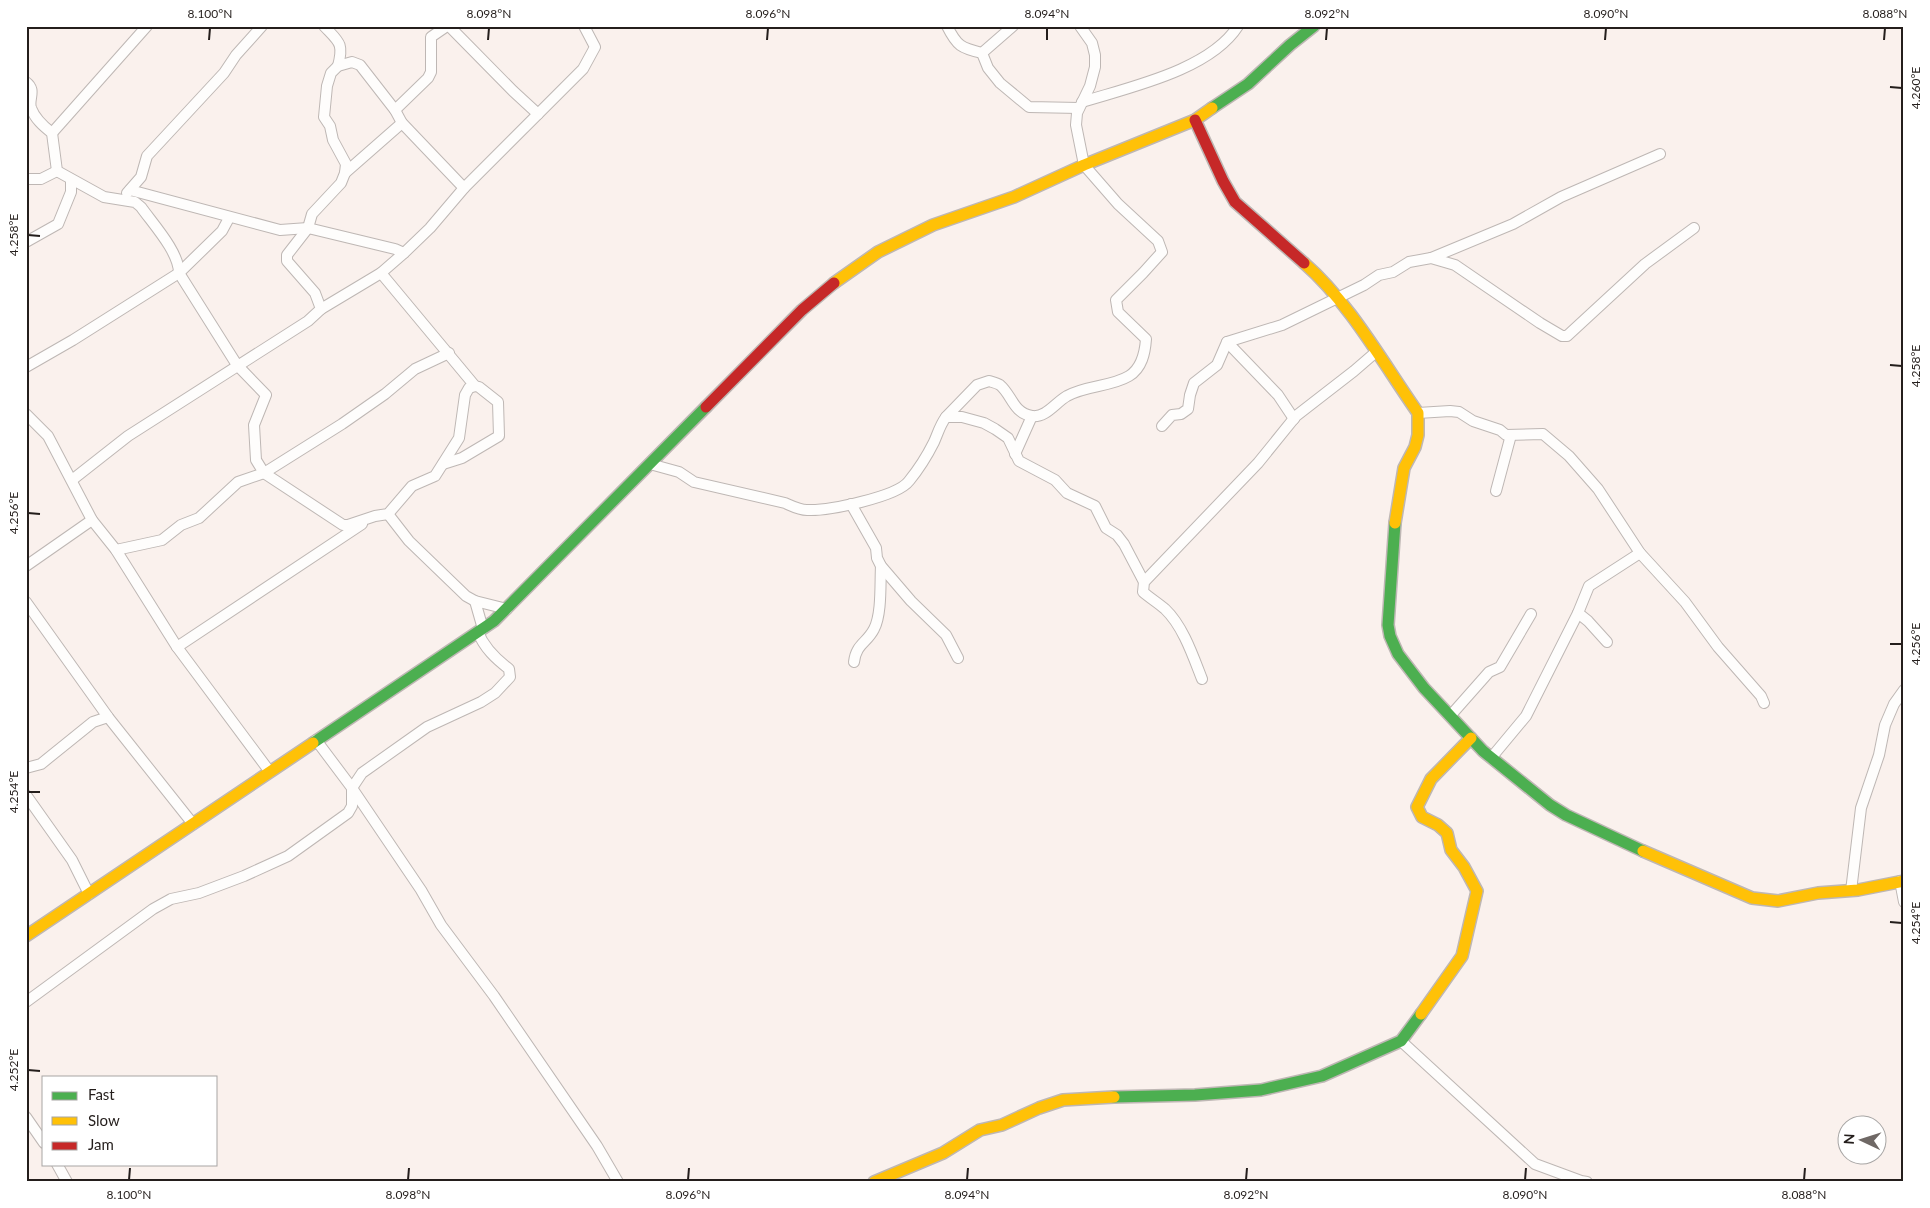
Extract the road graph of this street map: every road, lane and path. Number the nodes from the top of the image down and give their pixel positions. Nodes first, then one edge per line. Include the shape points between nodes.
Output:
1 (146, 26) edge
2 (262, 26) edge
3 (324, 26) edge
4 (448, 26) edge
5 (584, 26) edge
6 (948, 26) edge
7 (1013, 26) edge
8 (1080, 26) edge
9 (1238, 26) edge
10 (1314, 26) edge
11 (341, 44) junction
12 (982, 53) junction
13 (360, 65) junction
14 (338, 66) junction
15 (26, 82) edge
16 (1081, 105) junction
17 (395, 110) junction
18 (538, 114) junction
19 (1195, 120) junction
20 (402, 123) junction
21 (52, 133) junction
22 (1660, 154) dead end
23 (1084, 165) junction
24 (57, 171) junction
25 (346, 173) junction
26 (26, 179) edge
27 (71, 180) junction
28 (464, 188) junction
29 (89, 189) junction
30 (130, 190) junction
31 (71, 192) junction
32 (120, 201) junction
33 (135, 202) junction
34 (229, 218) junction
35 (308, 228) junction
36 (1694, 228) dead end
37 (26, 242) edge
38 (404, 253) junction
39 (1431, 258) junction
40 (179, 273) junction
41 (380, 273) junction
42 (1338, 298) junction
43 (322, 309) junction
44 (1227, 342) junction
45 (1376, 352) junction
46 (449, 353) junction
47 (237, 365) junction
48 (26, 367) edge
49 (475, 386) junction
50 (1418, 413) junction
51 (26, 414) edge
52 (1032, 416) junction
53 (946, 418) junction
54 (1294, 418) junction
55 (1162, 426) dead end
56 (1511, 435) junction
57 (1015, 454) junction
58 (443, 464) junction
59 (650, 464) junction
60 (264, 473) junction
61 (72, 480) junction
62 (1496, 491) dead end
63 (851, 504) junction
64 (388, 514) junction
65 (375, 516) junction
66 (92, 520) junction
67 (116, 550) junction
68 (1640, 553) junction
69 (26, 566) edge
70 (881, 566) junction
71 (1144, 582) junction
72 (475, 601) junction
73 (26, 602) edge
74 (507, 609) junction
75 (1578, 613) junction
76 (1531, 614) dead end
77 (480, 631) junction
78 (1607, 642) dead end
79 (177, 647) junction
80 (958, 658) dead end
81 (854, 662) dead end
82 (1202, 679) dead end
83 (1904, 690) edge
84 (1764, 702) dead end
85 (1450, 715) junction
86 (108, 717) junction
87 (1471, 738) junction
88 (316, 740) junction
89 (1491, 758) junction
90 (26, 768) edge
91 (270, 772) junction
92 (352, 788) junction
93 (26, 795) edge
94 (193, 824) junction
95 (1902, 881) edge
96 (1851, 891) junction
97 (89, 894) junction
98 (1904, 902) edge
99 (26, 936) edge
100 (26, 1002) edge
101 (1401, 1041) junction
102 (26, 1117) edge
103 (42, 1140) edge
104 (58, 1166) edge
105 (67, 1182) edge
106 (618, 1182) edge
107 (874, 1182) edge
108 (1587, 1182) edge

1 - 21 street
2 - 30 street via 224,73 147,156 141,177
3 - 11 street
4 - 17 street via 431,37 431,72 428,78
4 - 18 street
5 - 18 street via 594,47 584,68
6 - 12 street via 962,48
7 - 12 street
8 - 16 street via 1092,43 1095,55 1090,86
9 - 16 street via 1228,40 1175,72
10 - 19 street via 1248,84
11 - 13 street
11 - 14 street
12 - 16 street via 988,68 1000,83 1029,106
13 - 14 street via 352,62
13 - 17 street
14 - 25 street via 329,79 324,117 346,164
15 - 21 street via 32,92 30,107 40,124
16 - 23 street via 1076,125
17 - 20 street
18 - 28 street
19 - 23 street
19 - 42 street via 1235,202 1322,278
20 - 25 street
20 - 28 street
21 - 24 street
22 - 39 street via 1561,197 1513,224
23 - 52 street via 1118,204 1158,241 1162,249 1144,273 1116,300 1118,312 1146,339 1144,355 1129,376 1068,395 1049,411
23 - 59 street via 1014,197 933,225 878,252 802,310
24 - 26 street via 41,179
24 - 27 street
25 - 35 street via 341,183 312,214
27 - 29 street
27 - 31 street
28 - 38 street
29 - 31 street
29 - 32 street
30 - 32 street
30 - 33 street
30 - 34 street
31 - 37 street via 58,224
32 - 33 street
33 - 40 street via 179,263
34 - 35 street via 280,230
34 - 40 street via 222,231
35 - 38 street
35 - 43 street via 287,255 287,261 315,293
36 - 39 street via 1645,264 1567,336 1540,323 1455,265
38 - 41 street
39 - 42 street via 1409,262
40 - 47 street
40 - 48 street
41 - 43 street
41 - 46 street
42 - 44 street via 1282,324
42 - 45 street
43 - 47 street
44 - 54 street via 1278,395
44 - 55 street via 1217,365 1194,383 1188,409 1172,415
45 - 50 street
45 - 54 street
46 - 49 street
46 - 60 street via 415,369 386,394
47 - 60 street via 266,394 254,425 256,460
47 - 61 street via 128,436
49 - 58 street via 469,388 465,396 460,438
49 - 58 street via 498,402 499,436 462,458
50 - 56 street via 1459,412 1473,421
50 - 85 street via 1418,435 1404,468 1393,532 1388,625 1398,654
51 - 61 street via 48,436
52 - 53 street via 1018,410 1000,385 989,380 977,385
52 - 57 street
53 - 57 street via 962,417 984,423 1008,438
53 - 63 street via 908,482 889,494
54 - 71 street via 1258,463
56 - 62 street
56 - 68 street via 1543,434 1569,456 1598,489
57 - 71 street via 1019,461 1055,480 1067,493 1095,506 1106,528 1127,548
58 - 64 street via 432,479 412,486
59 - 63 street via 679,472 694,482 798,509
59 - 74 street
60 - 65 street via 343,525
60 - 67 street via 238,482 199,518 162,540
61 - 66 street
63 - 70 street via 876,548
64 - 65 street
64 - 72 street via 409,541
65 - 79 street
66 - 67 street
66 - 69 street
67 - 79 street
68 - 75 street via 1589,586
68 - 84 street via 1685,602
70 - 80 street via 946,635
70 - 81 street via 878,615 874,629 855,653
71 - 82 street via 1142,592 1166,610 1175,622
72 - 74 street
72 - 77 street
73 - 86 street
74 - 77 street
75 - 78 street
75 - 89 street via 1526,716
76 - 85 street via 1500,667 1489,672
77 - 88 street
77 - 92 street via 481,640 509,669 510,677 481,702 427,727 371,766
79 - 91 street
83 - 96 street via 1885,725 1879,755 1861,808
85 - 87 street
86 - 90 street via 93,722 41,764
86 - 94 street
87 - 89 street
87 - 101 street via 1431,779 1417,807 1422,817 1447,833 1451,850 1477,891 1462,956
88 - 91 street
88 - 92 street
89 - 96 street via 1550,805 1572,818 1752,898 1778,901
91 - 94 street
92 - 100 street via 352,806 348,813 288,856 244,876 199,893 172,899 153,909
92 - 106 street via 441,925 494,996
93 - 97 street via 72,860
94 - 97 street
95 - 96 street
95 - 98 street
97 - 99 street
101 - 107 street via 1322,1076 1261,1090 1063,1100 1002,1125 980,1130 942,1153
101 - 108 street via 1535,1164
102 - 103 street
104 - 105 street

